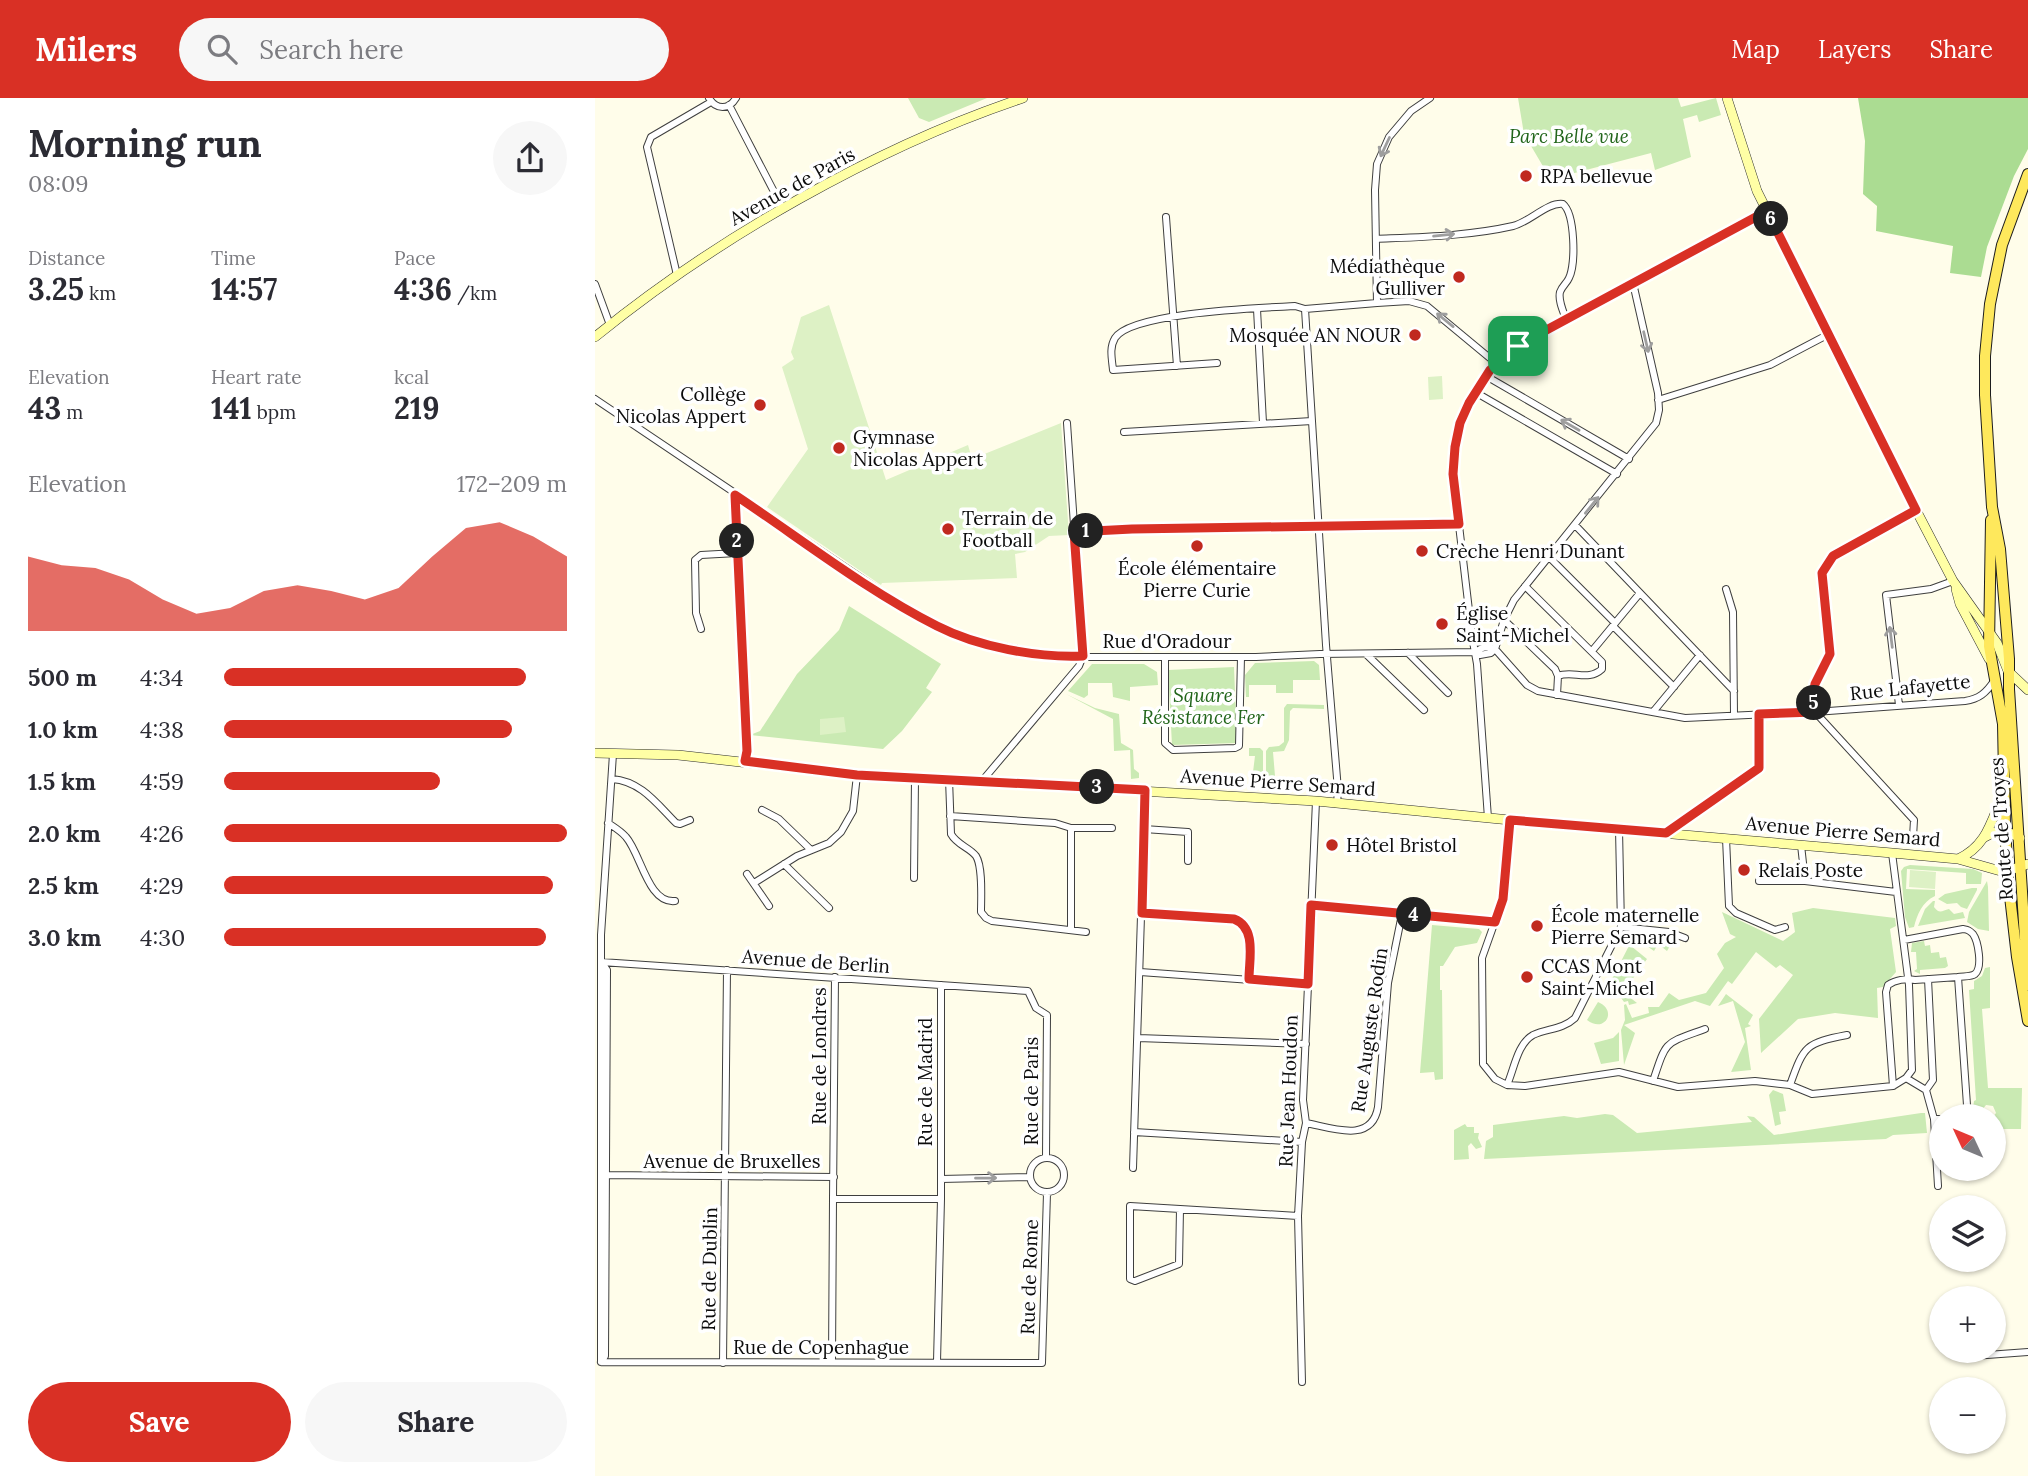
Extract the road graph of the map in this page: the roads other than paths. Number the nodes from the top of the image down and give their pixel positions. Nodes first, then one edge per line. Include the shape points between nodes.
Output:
1 (736, 98) edge
2 (1023, 98) edge
3 (1430, 98) edge
4 (1727, 98) edge
5 (710, 100) edge
6 (729, 106) junction
7 (2028, 174) edge
8 (783, 209) junction
9 (1767, 211) junction
10 (1166, 216) dead end
11 (1376, 239) junction
12 (677, 275) junction
13 (1633, 283) junction
14 (595, 284) edge
15 (1377, 303) junction
16 (1257, 309) junction
17 (1305, 309) junction
18 (1174, 316) junction
19 (1566, 319) junction
20 (610, 325) junction
21 (1829, 334) junction
22 (595, 337) edge
23 (1217, 363) dead end
24 (1497, 364) junction
25 (1177, 366) junction
26 (1486, 376) junction
27 (1475, 392) junction
28 (595, 399) edge
29 (1658, 400) junction
30 (1312, 421) junction
31 (1067, 423) dead end
32 (1263, 423) junction
33 (1124, 432) dead end
34 (1629, 459) junction
35 (1617, 474) junction
36 (735, 495) junction
37 (1993, 507) junction
38 (1916, 510) junction
39 (1459, 524) junction
40 (1319, 525) junction
41 (1575, 526) junction
42 (1074, 532) junction
43 (737, 553) junction
44 (1549, 557) junction
45 (1953, 581) junction
46 (1525, 586) junction
47 (1726, 589) dead end
48 (1640, 593) junction
49 (1989, 601) junction
50 (1972, 606) junction
51 (1504, 620) junction
52 (1614, 624) junction
53 (701, 629) dead end
54 (1988, 630) junction
55 (1495, 649) junction
56 (1592, 651) junction
57 (1476, 652) junction
58 (1408, 653) junction
59 (1327, 654) junction
60 (1366, 654) junction
61 (1700, 655) junction
62 (1083, 656) junction
63 (1241, 657) junction
64 (1165, 658) junction
65 (1991, 663) junction
66 (2008, 671) junction
67 (1558, 676) junction
68 (1995, 679) junction
69 (1674, 687) junction
70 (2028, 690) edge
71 (1734, 691) junction
72 (1448, 693) dead end
73 (1557, 695) junction
74 (1899, 705) junction
75 (1424, 710) dead end
76 (1653, 712) junction
77 (1815, 712) junction
78 (1759, 714) junction
79 (1734, 715) junction
80 (595, 750) edge
81 (613, 754) junction
82 (745, 761) junction
83 (857, 775) junction
84 (915, 778) junction
85 (612, 779) junction
86 (949, 779) junction
87 (982, 781) junction
88 (1145, 790) junction
89 (2004, 792) junction
90 (1316, 801) junction
91 (1337, 804) junction
92 (762, 810) dead end
93 (950, 816) junction
94 (1488, 818) junction
95 (690, 820) dead end
96 (1510, 820) junction
97 (608, 823) junction
98 (1071, 828) junction
99 (1112, 828) dead end
100 (1619, 828) junction
101 (1144, 829) junction
102 (2005, 831) junction
103 (1666, 833) junction
104 (1913, 837) dead end
105 (1726, 838) junction
106 (1983, 841) junction
107 (1801, 845) junction
108 (2023, 847) edge
109 (811, 850) junction
110 (1892, 853) junction
111 (1958, 859) junction
112 (1188, 861) dead end
113 (784, 864) junction
114 (2025, 865) edge
115 (1986, 866) junction
116 (2008, 871) junction
117 (747, 874) dead end
118 (914, 878) dead end
119 (1759, 881) dead end
120 (1805, 881) junction
121 (754, 883) junction
122 (1896, 892) junction
123 (675, 901) dead end
124 (1311, 905) junction
125 (769, 906) dead end
126 (829, 908) dead end
127 (1142, 913) junction
128 (1402, 914) junction
129 (1495, 922) junction
130 (1785, 927) dead end
131 (1621, 928) junction
132 (1071, 930) junction
133 (1086, 932) dead end
134 (598, 935) edge
135 (1685, 938) dead end
136 (1904, 940) junction
137 (2028, 956) edge
138 (601, 962) junction
139 (727, 970) junction
140 (1140, 972) junction
141 (835, 977) junction
142 (1958, 977) junction
143 (1908, 978) junction
144 (1249, 979) junction
145 (1928, 979) junction
146 (1308, 984) junction
147 (941, 985) junction
148 (2028, 985) edge
149 (1028, 991) joint
150 (2028, 1021) edge
151 (1705, 1030) dead end
152 (1847, 1035) dead end
153 (1138, 1038) junction
154 (1306, 1044) junction
155 (1906, 1078) junction
156 (1653, 1081) junction
157 (1507, 1085) junction
158 (1790, 1085) junction
159 (1893, 1086) junction
160 (1926, 1090) junction
161 (1931, 1104) edge
162 (1967, 1104) edge
163 (1306, 1124) junction
164 (1134, 1132) junction
165 (1302, 1142) junction
166 (1047, 1158) junction
167 (1133, 1168) dead end
168 (605, 1175) junction
169 (726, 1175) junction
170 (834, 1177) junction
171 (1030, 1177) junction
172 (941, 1179) junction
173 (1938, 1181) edge
174 (1938, 1186) dead end
175 (1047, 1193) junction
176 (833, 1199) junction
177 (941, 1199) junction
178 (1180, 1209) junction
179 (1298, 1216) junction
180 (2028, 1352) edge
181 (2006, 1354) edge
182 (832, 1362) junction
183 (937, 1362) junction
184 (723, 1363) junction
185 (1042, 1363) joint
186 (1302, 1382) dead end

1 - 6 street
2 - 8 main road, Avenue de Paris via 893,152
3 -> 11 street via 1412,110 1389,137 1377,164
4 - 9 main road
5 - 6 street via 720,107
5 - 12 street via 651,137 647,147
6 - 8 street
7 - 37 main road via 2002,245 1986,339
8 - 12 main road, Avenue de Paris
9 - 13 street
9 - 21 main road
10 - 18 street
11 - 15 street
11 -> 19 street via 1511,226 1563,204 1569,210 1574,257 1560,295
12 - 20 main road, Avenue de Paris
13 - 19 street
13 -> 29 street
14 - 20 street
15 - 17 street
24 -> 15 street via 1427,306
16 - 17 street
16 - 18 street
16 - 32 street
17 - 30 street
18 - 25 street
18 - 25 street via 1123,330 1115,337 1111,354 1114,370
19 - 24 street via 1518,346
20 - 22 main road, Avenue de Paris
21 - 29 street via 1770,365
21 - 38 main road
23 - 25 street
24 - 26 street
26 - 27 street
34 -> 26 street
27 - 35 street
27 - 39 street via 1460,423 1455,447
28 - 36 street, Rue d'Oradour
29 - 34 street via 1656,424
30 - 32 street
30 - 40 street
31 - 42 street
32 - 33 street
34 - 35 street
41 -> 35 street
36 - 43 street
36 - 62 street, Rue d'Oradour via 939,627 1021,651
37 - 49 main road, Route de Troyes
37 - 66 main road, Route de Troyes
38 - 45 main road
38 - 77 street via 1833,556 1822,573 1830,654 1815,684
39 - 40 street
39 - 57 street
40 - 42 street
40 - 59 street
41 - 44 street
41 - 48 street
42 - 62 street
43 - 53 street via 701,555 695,560
43 - 82 street
44 - 46 street
44 - 52 street
45 - 50 main road
45 - 65 main road
74 -> 45 street via 1886,595
46 - 51 street
46 - 56 street
47 - 71 street via 1733,612
48 - 52 street
48 - 61 street
49 - 50 main road
49 - 54 main road, Route de Troyes
50 - 54 main road
51 - 55 street
51 - 67 street
52 - 56 street
52 - 69 street
54 - 65 main road, Route de Troyes
54 - 66 main road
55 - 57 street, Rue d'Oradour
55 - 73 street, Rue Lafayette via 1527,685
56 - 67 street via 1602,662 1596,674
57 - 58 street, Rue d'Oradour
57 - 94 street
58 - 60 street, Rue d'Oradour
58 - 72 street
59 - 60 street, Rue d'Oradour
59 - 63 street, Rue d'Oradour
59 - 91 street
60 - 75 street
61 - 69 street
61 - 71 street
62 - 64 street, Rue d'Oradour
62 - 87 street
63 - 64 street, Rue d'Oradour
63 - 64 street via 1239,746 1173,750 1165,743
65 - 68 main road, Route de Troyes
66 - 70 main road
66 - 108 main road, Route de Troyes
67 - 73 street
68 - 74 street, Rue Lafayette via 1976,699
68 - 89 main road, Route de Troyes via 2003,724
69 - 76 street
71 - 79 street
73 - 76 street, Rue Lafayette
74 - 77 street, Rue Lafayette
76 - 79 street, Rue Lafayette via 1685,718
77 - 78 street, Rue Lafayette
77 - 104 street via 1914,820
78 - 79 street, Rue Lafayette
78 - 103 street via 1759,768
80 - 81 main road, Avenue Pierre Semard
81 - 82 main road, Avenue Pierre Semard
81 - 85 street
82 - 83 main road, Avenue Pierre Semard
83 - 84 main road, Avenue Pierre Semard
83 - 109 street via 847,824 829,843
84 - 86 main road, Avenue Pierre Semard
84 - 118 street
85 - 95 street via 640,787 676,823
85 - 97 street
86 - 87 main road, Avenue Pierre Semard
86 - 93 street
87 - 88 main road, Avenue Pierre Semard
88 - 90 main road, Avenue Pierre Semard
88 - 101 street
89 - 102 main road, Route de Troyes
89 - 106 main road
90 - 91 main road, Avenue Pierre Semard
90 - 124 street, Rue Jean Houdon
91 - 94 main road, Avenue Pierre Semard
92 - 109 street via 779,819
93 - 98 street
93 - 132 street via 955,841 975,855 979,864 981,912 986,918
94 - 96 main road, Avenue Pierre Semard
96 - 100 main road, Avenue Pierre Semard
96 - 129 street via 1503,899
97 - 123 street via 625,836 655,892 663,900
97 - 134 street
98 - 99 street
98 - 132 street
100 - 103 main road, Avenue Pierre Semard
100 - 131 street
101 - 112 street via 1188,832
101 - 127 street
102 - 106 main road, Avenue Pierre Semard via 1996,831
102 - 108 main road
102 - 116 main road, Route de Troyes
103 - 105 main road, Avenue Pierre Semard
105 - 107 main road, Avenue Pierre Semard
105 - 130 street via 1729,906 1775,930
106 - 111 main road, Avenue Pierre Semard
106 - 115 main road via 1981,856
107 - 110 main road, Avenue Pierre Semard
107 - 120 street
108 - 114 main road, Route de Troyes
109 - 113 street
110 - 111 main road, Avenue Pierre Semard
110 - 122 street
111 - 115 main road, Avenue Pierre Semard
113 - 121 street
113 - 126 street
114 - 116 main road
114 - 137 main road, Route de Troyes
115 - 116 main road, Avenue Pierre Semard
116 - 150 main road, Route de Troyes
117 - 121 street
119 - 120 street
120 - 122 street
121 - 125 street
122 - 136 street
124 - 128 street
124 - 146 street, Rue Jean Houdon
127 - 140 street
127 - 144 street via 1241,921 1249,933
128 - 129 street
128 - 163 street, Rue Auguste Rodin via 1388,983 1374,1120 1367,1128 1352,1132
129 - 157 street via 1482,958 1483,1064
131 - 135 street
131 - 157 street via 1575,1018 1526,1041
132 - 133 street
134 - 138 street
136 - 142 street via 1970,931 1980,965 1972,976
136 - 143 street
137 - 148 main road, Route de Troyes
138 - 139 street, Avenue de Berlin
138 - 168 street
139 - 141 street, Avenue de Berlin
139 - 169 street, Rue de Dublin
140 - 144 street
140 - 153 street
141 - 147 street, Avenue de Berlin
141 - 170 street, Rue de Londres
142 - 145 street
142 - 162 street
143 - 145 street
143 - 155 street via 1912,1070
143 - 159 street via 1893,981 1886,992
144 - 146 street
145 - 160 street via 1933,1080
146 - 154 street, Rue Jean Houdon
147 - 149 street, Avenue de Berlin
147 - 172 street, Rue de Madrid
149 - 166 street, Rue de Paris via 1036,1008 1047,1015
151 - 156 street via 1671,1042
152 - 158 street via 1808,1046
153 - 154 street
153 - 164 street
154 - 163 street, Rue Jean Houdon
155 - 159 street
155 - 160 street
156 - 157 street via 1619,1072
156 - 158 street via 1678,1087 1755,1081
158 - 159 street via 1812,1094
160 - 161 street
163 - 165 street, Rue Jean Houdon
164 - 165 street
164 - 167 street
165 - 179 street, Rue Jean Houdon
166 - 171 street via 1033,1165
166 - 175 street via 1061,1164 1065,1178 1058,1189
168 - 169 street, Avenue de Bruxelles
168 - 184 street, Rue de Copenhague via 601,1362
169 - 170 street, Avenue de Bruxelles
169 - 184 street, Rue de Dublin
170 - 176 street, Avenue de Bruxelles
172 -> 171 street
171 - 175 street via 1036,1189
172 - 177 street
173 - 174 street
175 - 185 street, Rue de Rome
176 - 177 street
176 - 182 street, Avenue de Bruxelles
177 - 183 street
178 - 178 street via 1179,1264 1130,1279 1130,1206
178 - 179 street
179 - 186 street, Rue Jean Houdon
180 - 181 street
182 - 183 street, Rue de Copenhague
182 - 184 street, Rue de Copenhague
183 - 185 street, Rue de Copenhague

